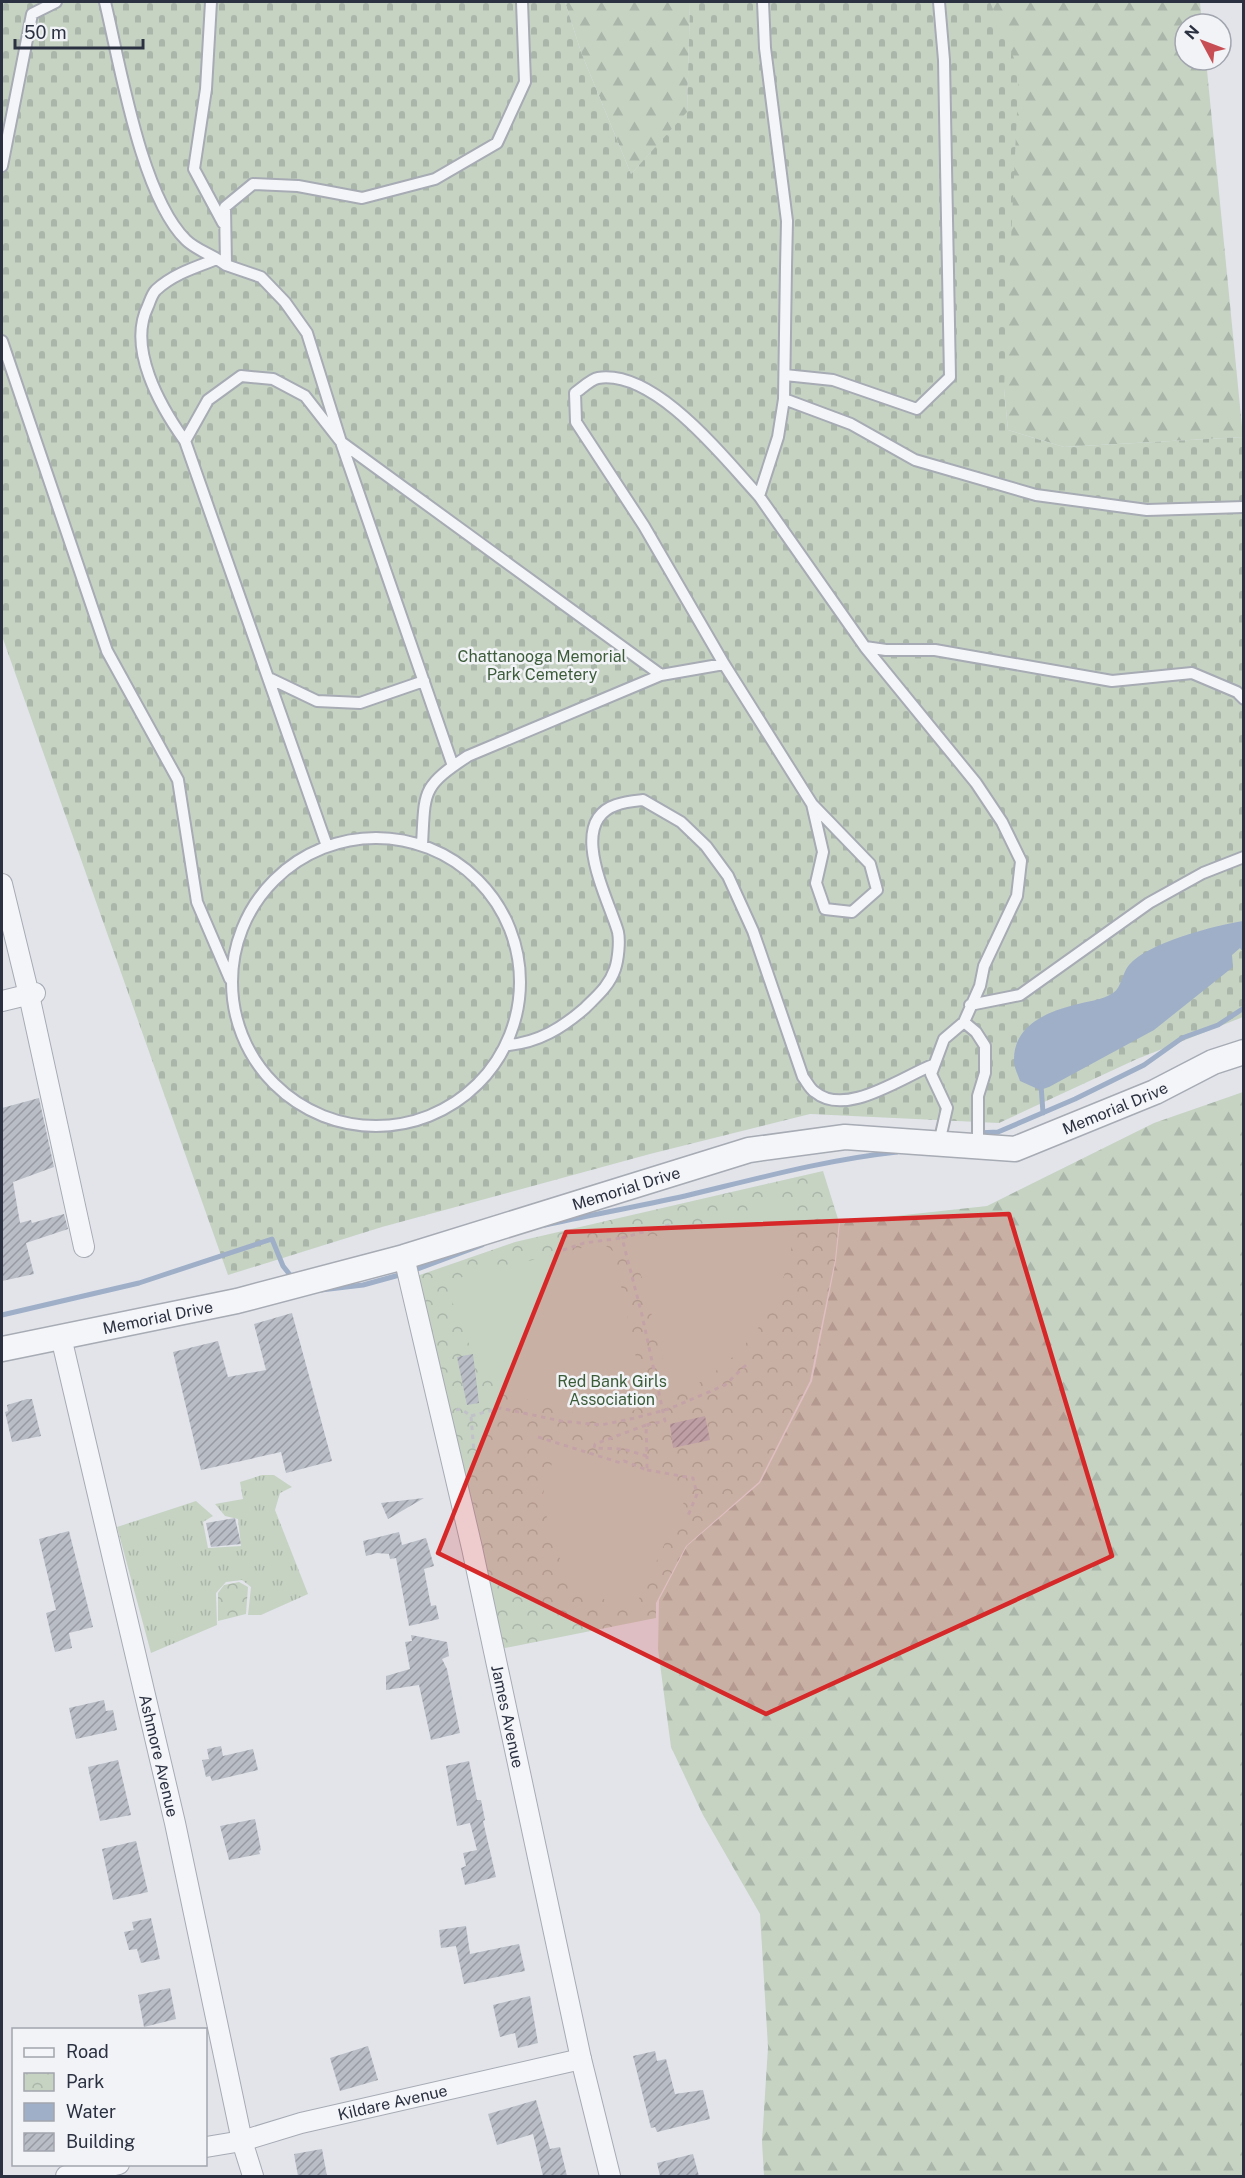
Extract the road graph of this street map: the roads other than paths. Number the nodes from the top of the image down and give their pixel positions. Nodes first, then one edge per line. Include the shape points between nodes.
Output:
1 (56, 2) edge
2 (105, 2) edge
3 (211, 2) edge
4 (522, 2) edge
5 (763, 2) edge
6 (939, 2) edge
7 (2, 166) edge
8 (225, 226) junction
9 (222, 262) junction
10 (2, 341) edge
11 (784, 375) junction
12 (784, 399) junction
13 (185, 441) junction
14 (341, 442) junction
15 (759, 496) junction
16 (1244, 507) edge
17 (865, 647) junction
18 (724, 664) junction
19 (661, 675) junction
20 (271, 679) junction
21 (424, 681) junction
22 (1244, 699) edge
23 (453, 766) junction
24 (812, 804) junction
25 (423, 845) junction
26 (327, 846) junction
27 (1244, 857) edge
28 (2, 884) edge
29 (230, 979) junction
30 (32, 994) junction
31 (2, 1001) edge
32 (970, 1005) junction
33 (964, 1022) junction
34 (508, 1045) junction
35 (1244, 1052) edge
36 (933, 1065) junction
37 (939, 1143) junction
38 (978, 1146) junction
39 (84, 1247) dead end
40 (404, 1257) junction
41 (61, 1337) junction
42 (2, 1349) edge
43 (581, 2059) junction
44 (242, 2141) junction
45 (207, 2147) edge
46 (110, 2166) edge
47 (66, 2176) edge
48 (253, 2176) edge
49 (610, 2176) edge

1 - 7 lane via 32,14
2 - 9 lane via 142,155 166,215 187,241
3 - 8 lane via 206,89 194,169
4 - 8 lane via 525,82 497,143 435,179 362,198 298,186 254,184 225,207
5 - 11 lane via 765,48 787,221
6 - 11 lane via 944,60 950,377 916,409 833,380
8 - 9 lane
9 - 13 lane via 180,273 155,291 141,320 140,342 155,389
9 - 14 lane via 261,277 308,333
10 - 29 lane via 107,651 178,780 197,902
11 - 12 lane
12 - 15 lane via 778,436
12 - 16 lane via 851,424 915,460 1036,495 1147,510
13 - 14 lane via 208,400 241,376 273,380 305,396
13 - 20 lane
14 - 19 lane
14 - 21 lane
15 - 17 lane
15 - 18 lane via 686,416 651,393 624,379 596,378 575,393 576,422 644,526
17 - 22 lane via 935,650 1112,681 1192,673 1237,692
17 - 32 lane via 976,783 1002,822 1021,861 1017,896
18 - 19 lane
18 - 24 lane
19 - 23 lane via 468,756
20 - 21 lane via 317,701 360,703
20 - 26 lane
21 - 23 lane
23 - 25 lane via 425,794
24 - 24 lane via 870,864 877,890 852,912 825,909 816,883 823,852
25 - 26 lane via 371,837
25 - 34 lane via 466,868 499,904 518,950 520,999
26 - 29 lane via 285,870 256,900 238,938
27 - 32 lane via 1203,873 1149,903 1020,995
28 - 30 street
29 - 34 lane via 240,1034 269,1082 314,1115 369,1128 424,1120 472,1091
30 - 31 street
30 - 39 street
32 - 33 lane
33 - 36 lane via 944,1040
33 - 38 lane via 985,1046 985,1073 978,1096
34 - 36 lane via 531,1043 549,1035 606,988 616,967 619,935 596,868 591,836 598,818 614,805 643,800 681,822 706,846 728,876 753,931 803,1077 816,1093 851,1100
35 - 38 street, Memorial Drive via 1212,1062 1155,1092 1015,1149
36 - 37 lane via 931,1074 947,1108
37 - 38 street, Memorial Drive
37 - 40 street, Memorial Drive via 845,1137 749,1150
40 - 41 street, Memorial Drive via 237,1301
40 - 43 street, James Avenue via 472,1548
41 - 42 street, Memorial Drive
41 - 44 street, Ashmore Avenue via 175,1823
43 - 44 street, Kildare Avenue via 301,2123
43 - 49 street, James Avenue
44 - 45 street, Kildare Avenue
44 - 48 street, Ashmore Avenue
46 - 47 street

